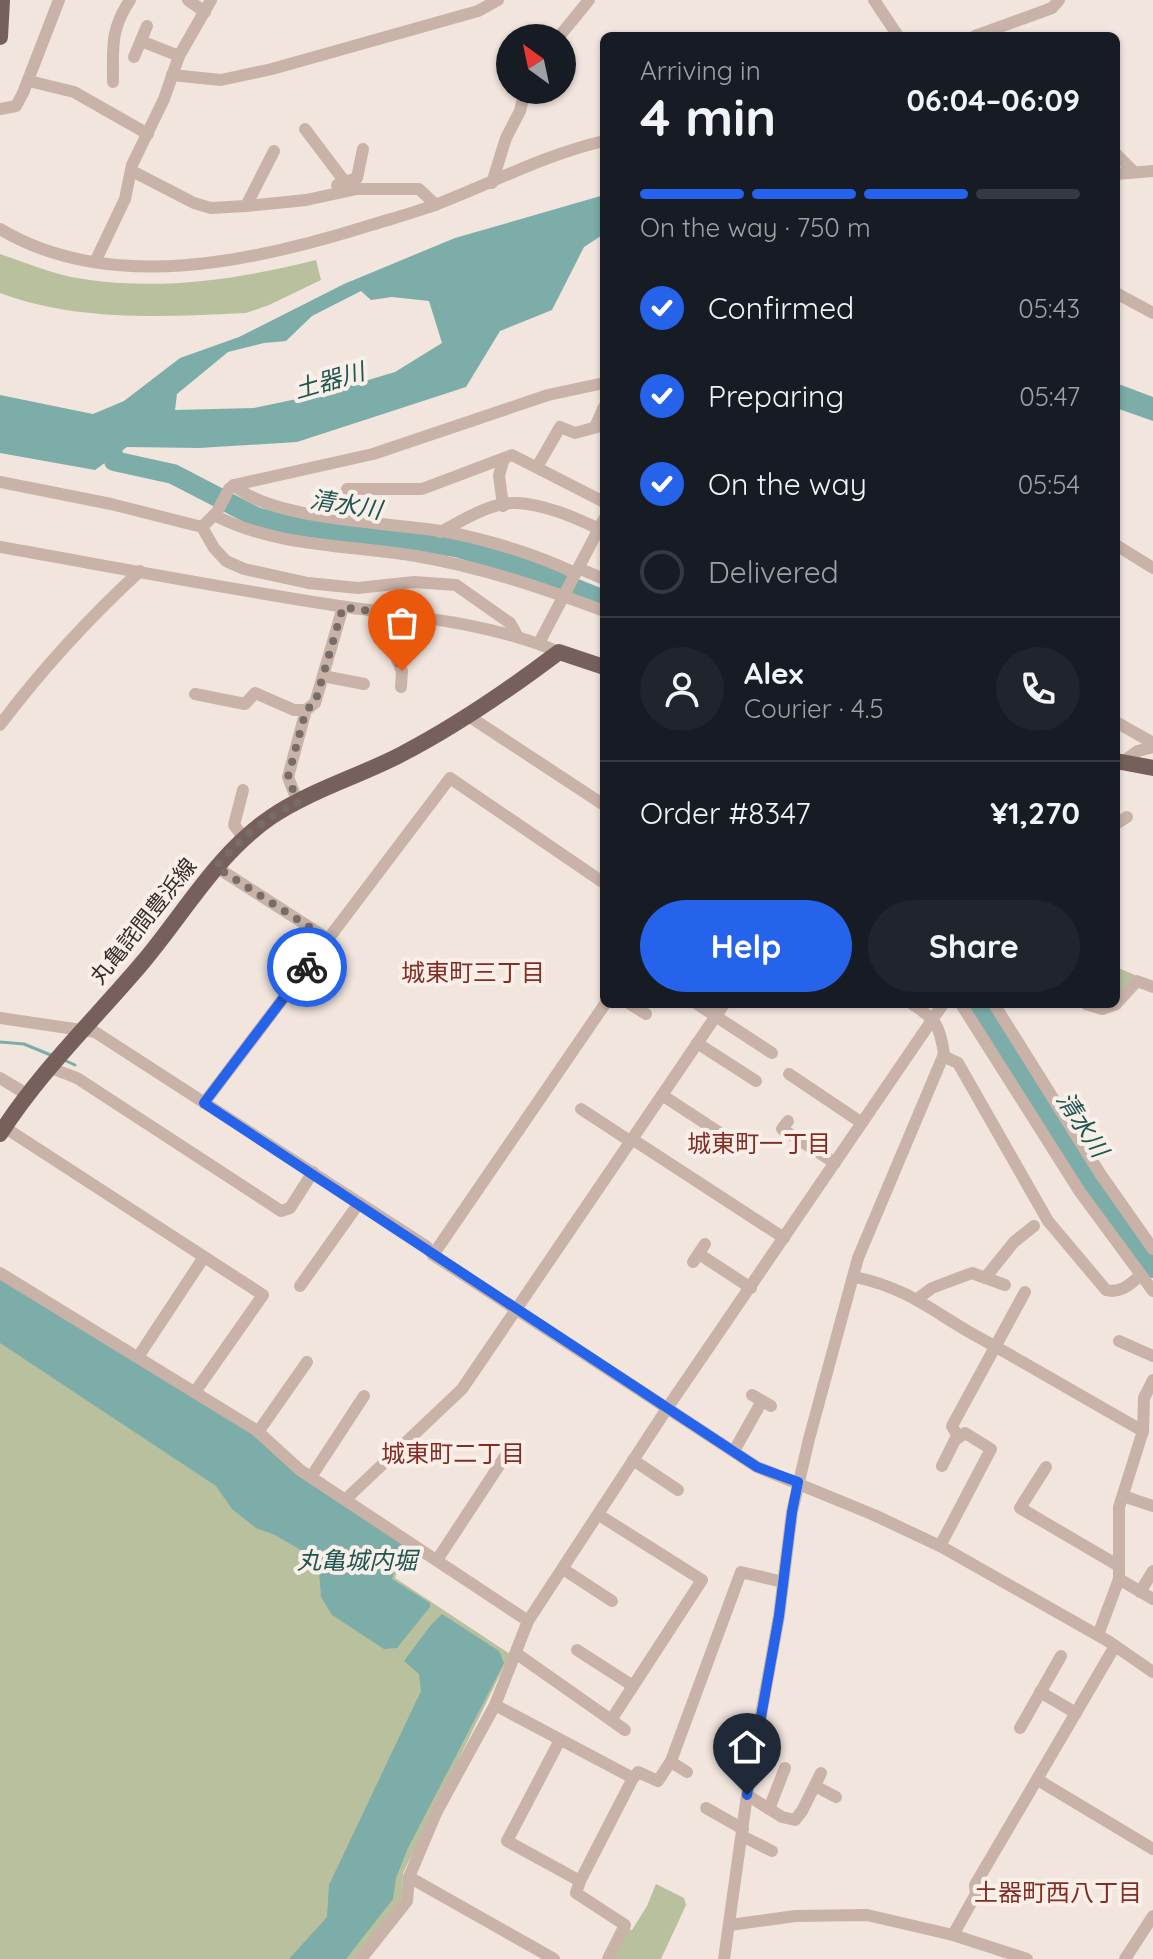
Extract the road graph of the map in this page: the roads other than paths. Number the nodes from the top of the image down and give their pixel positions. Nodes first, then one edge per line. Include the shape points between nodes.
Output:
1 (2, 0) edge
2 (59, 0) edge
3 (130, 0) edge
4 (188, 0) edge
5 (498, 0) edge
6 (589, 0) edge
7 (874, 0) edge
8 (1059, 0) edge
9 (208, 6) edge
10 (569, 24) edge
11 (147, 26) dead end
12 (895, 32) edge
13 (986, 32) edge
14 (0, 37) edge
15 (141, 41) junction
16 (179, 56) junction
17 (134, 57) dead end
18 (172, 75) junction
19 (29, 81) junction
20 (113, 82) dead end
21 (522, 104) edge
22 (0, 109) edge
23 (305, 129) dead end
24 (148, 134) junction
25 (600, 142) edge
26 (363, 149) dead end
27 (274, 151) dead end
28 (1120, 158) edge
29 (132, 171) junction
30 (1153, 171) edge
31 (1134, 172) junction
32 (1120, 174) edge
33 (345, 182) junction
34 (492, 183) junction
35 (332, 195) junction
36 (436, 205) junction
37 (246, 206) junction
38 (0, 229) edge
39 (95, 262) junction
40 (1120, 295) edge
41 (1153, 313) edge
42 (600, 384) edge
43 (600, 426) edge
44 (504, 459) junction
45 (537, 467) junction
46 (0, 482) edge
47 (231, 487) junction
48 (347, 489) dead end
49 (600, 500) edge
50 (503, 506) junction
51 (216, 513) junction
52 (600, 524) edge
53 (600, 526) edge
54 (202, 527) junction
55 (440, 532) junction
56 (0, 547) edge
57 (1120, 547) edge
58 (1153, 568) edge
59 (576, 570) junction
60 (140, 571) junction
61 (600, 578) edge
62 (304, 582) junction
63 (562, 596) junction
64 (317, 603) junction
65 (343, 607) junction
66 (600, 610) edge
67 (403, 616) junction
68 (518, 637) junction
69 (539, 643) junction
70 (559, 652) junction
71 (600, 666) edge
72 (323, 676) junction
73 (364, 684) dead end
74 (401, 687) dead end
75 (195, 694) dead end
76 (306, 710) junction
77 (467, 715) junction
78 (0, 723) edge
79 (1120, 724) edge
80 (1153, 745) edge
81 (1120, 762) edge
82 (1120, 763) edge
83 (1153, 768) edge
84 (243, 790) dead end
85 (600, 802) edge
86 (298, 803) junction
87 (244, 838) junction
88 (216, 867) junction
89 (600, 880) edge
90 (328, 939) junction
91 (1153, 987) edge
92 (1120, 1000) edge
93 (602, 1008) edge
94 (636, 1008) edge
95 (703, 1008) edge
96 (721, 1008) edge
97 (918, 1008) edge
98 (940, 1008) edge
99 (964, 1008) edge
100 (997, 1008) edge
101 (646, 1014) dead end
102 (716, 1016) junction
103 (933, 1017) junction
104 (0, 1018) edge
105 (81, 1029) junction
106 (697, 1043) junction
107 (772, 1053) dead end
108 (943, 1056) junction
109 (54, 1060) junction
110 (789, 1074) dead end
111 (0, 1078) edge
112 (756, 1081) dead end
113 (28, 1095) junction
114 (662, 1095) junction
115 (204, 1103) junction
116 (581, 1109) dead end
117 (788, 1121) dead end
118 (862, 1123) junction
119 (3, 1124) edge
120 (720, 1133) dead end
121 (631, 1140) junction
122 (835, 1163) junction
123 (313, 1172) junction
124 (359, 1203) junction
125 (1034, 1226) dead end
126 (784, 1238) junction
127 (1153, 1249) edge
128 (699, 1254) dead end
129 (433, 1255) junction
130 (204, 1257) junction
131 (0, 1273) edge
132 (1141, 1275) junction
133 (855, 1277) junction
134 (985, 1278) junction
135 (1005, 1285) dead end
136 (300, 1286) dead end
137 (751, 1288) junction
138 (1153, 1291) edge
139 (1025, 1292) dead end
140 (917, 1299) junction
141 (515, 1309) junction
142 (1119, 1341) dead end
143 (996, 1347) junction
144 (1153, 1356) edge
145 (138, 1357) junction
146 (307, 1362) dead end
147 (1153, 1380) edge
148 (195, 1392) junction
149 (364, 1396) dead end
150 (762, 1401) dead end
151 (668, 1407) junction
152 (1143, 1431) junction
153 (258, 1432) junction
154 (958, 1437) junction
155 (734, 1451) junction
156 (506, 1455) dead end
157 (633, 1460) junction
158 (942, 1466) dead end
159 (1046, 1467) dead end
160 (311, 1477) junction
161 (798, 1482) junction
162 (678, 1490) dead end
163 (1123, 1496) junction
164 (346, 1499) junction
165 (1153, 1506) edge
166 (599, 1515) junction
167 (940, 1546) junction
168 (437, 1560) junction
169 (563, 1569) junction
170 (1153, 1571) edge
171 (1119, 1573) junction
172 (783, 1582) junction
173 (1140, 1592) junction
174 (1153, 1599) edge
175 (612, 1601) dead end
176 (528, 1621) junction
177 (1098, 1635) junction
178 (1115, 1646) junction
179 (577, 1650) dead end
180 (517, 1654) junction
181 (1061, 1656) dead end
182 (1153, 1672) edge
183 (633, 1686) junction
184 (1040, 1692) junction
185 (495, 1705) junction
186 (1076, 1713) junction
187 (611, 1720) junction
188 (1020, 1728) dead end
189 (625, 1730) dead end
190 (560, 1740) junction
191 (671, 1762) junction
192 (785, 1768) dead end
193 (687, 1772) dead end
194 (821, 1773) dead end
195 (633, 1778) junction
196 (1038, 1780) junction
197 (815, 1786) junction
198 (747, 1795) junction
199 (836, 1797) dead end
200 (706, 1808) dead end
201 (769, 1809) junction
202 (742, 1832) junction
203 (1153, 1849) edge
204 (772, 1851) dead end
205 (409, 1877) junction
206 (580, 1881) junction
207 (1153, 1916) edge
208 (730, 1925) junction
209 (953, 1935) junction
210 (532, 1954) edge
211 (361, 1959) edge
212 (554, 1959) edge
213 (608, 1959) edge
214 (724, 1959) edge
215 (1027, 1959) edge
216 (1125, 1959) edge

1 - 14 main road
2 - 19 street
3 - 20 street via 113,34
4 - 9 street
5 - 18 street via 478,11 272,69 221,80
6 - 10 street
7 - 12 street
8 - 13 street via 1052,8
9 - 16 street
11 - 15 street
15 - 16 street
15 - 17 street
16 - 18 street
18 - 24 street
19 - 22 street via 16,106
19 - 24 street via 74,92
21 - 34 street
23 - 33 street
24 - 29 street
25 - 34 street
26 - 33 street via 357,178
27 - 37 street
28 - 31 street
29 - 37 street via 194,203 211,208
29 - 39 street via 125,199
30 - 31 street
31 - 32 street
33 - 35 street
34 - 36 street
35 - 36 street via 357,189 419,189
35 - 37 street
36 - 39 street via 266,254 200,264
38 - 39 street via 38,249
40 - 41 street
42 - 47 street via 548,395 373,454
43 - 45 street via 575,433 560,427
44 - 45 street via 512,455
44 - 48 street via 422,489
44 - 50 street via 499,475
45 - 49 street
46 - 54 street
47 - 51 street
47 - 55 street via 276,507
50 - 52 street via 543,508
50 - 55 street
51 - 54 street
51 - 63 street via 233,525 318,545 454,563
53 - 59 street
54 - 62 street via 226,561
55 - 59 street
56 - 60 street
57 - 58 street
59 - 61 street
59 - 63 street
60 - 64 street
60 - 78 street via 39,673
62 - 64 street
62 - 68 street via 358,588 414,582 456,585 510,623
63 - 66 street
63 - 69 street
64 - 65 street
65 - 67 street
65 - 72 street
67 - 68 street
67 - 74 street via 392,659 402,671
68 - 69 street
69 - 70 street
70 - 71 main road
70 - 77 main road, 丸亀詫間豊浜線
72 - 73 street
72 - 76 street via 315,703
75 - 76 street via 245,704 255,693
76 - 86 street via 288,777
77 - 85 street
77 - 86 main road, 丸亀詫間豊浜線 via 403,754
79 - 80 street
80 - 81 street
82 - 83 main road
84 - 87 street via 234,825
86 - 87 main road, 丸亀詫間豊浜線
87 - 88 main road, 丸亀詫間豊浜線
88 - 90 street
88 - 105 main road, 丸亀詫間豊浜線 via 142,963
89 - 90 street via 450,778
90 - 115 street
91 - 92 street via 1137,981
93 - 129 street
94 - 101 street
95 - 102 street
96 - 102 street
97 - 103 street
98 - 103 street
99 - 132 street via 1080,1192
100 - 127 street
102 - 106 street
102 - 107 street via 758,1037
103 - 108 street
103 - 118 street
104 - 105 street
105 - 109 main road, 丸亀詫間豊浜線
105 - 115 street via 106,1038
106 - 112 street
106 - 114 street
108 - 132 street via 958,1063 1048,1221 1106,1290 1125,1288
108 - 133 street via 858,1258
109 - 113 main road, 丸亀詫間豊浜線
109 - 123 street via 281,1211 290,1208
110 - 118 street
111 - 113 street
113 - 119 main road, 丸亀詫間豊浜線
114 - 120 street
114 - 121 street
115 - 123 street
116 - 121 street
117 - 122 street via 782,1129
118 - 122 street
119 - 130 street
121 - 126 street
121 - 141 street
122 - 126 street
123 - 124 street
124 - 129 street
124 - 136 street
125 - 134 street
126 - 137 street
128 - 137 street
129 - 141 street
130 - 145 street
130 - 148 street via 263,1295
131 - 145 street
132 - 138 street
133 - 140 street via 885,1283
133 - 161 street
134 - 135 street
134 - 140 street via 969,1269
137 - 151 street
139 - 143 street
140 - 143 street
141 - 151 street
141 - 164 street via 462,1389
142 - 144 street
143 - 152 street
143 - 154 street via 952,1426
145 - 148 street
146 - 153 street
147 - 152 street via 1144,1398
148 - 153 street
149 - 160 street
150 - 155 street
151 - 155 street
151 - 157 street
152 - 163 street
153 - 160 street
154 - 158 street
154 - 167 street via 965,1433 991,1449
155 - 161 street via 757,1467
156 - 168 street
157 - 162 street
157 - 166 street
159 - 171 street via 1020,1508
160 - 164 street
161 - 167 street
161 - 172 street
163 - 165 street
163 - 171 street
164 - 168 street
166 - 169 street
166 - 183 street via 702,1580
167 - 177 street
168 - 176 street
169 - 175 street
169 - 176 street
170 - 173 street
171 - 173 street
171 - 177 street
172 - 191 street via 741,1572
172 - 198 street
173 - 174 street
176 - 180 street
177 - 178 street
178 - 182 street
178 - 186 street
179 - 183 street
180 - 185 street
180 - 187 street
181 - 184 street
183 - 187 street
184 - 186 street
184 - 188 street
185 - 190 street
185 - 205 street via 437,1811
186 - 196 street
187 - 189 street
190 - 195 street
190 - 206 street via 507,1841
191 - 193 street
191 - 195 street via 658,1781 638,1772
192 - 201 street
194 - 197 street
195 - 206 street
196 - 203 street
196 - 209 street via 975,1885 976,1894
197 - 199 street
197 - 201 street via 795,1820
198 - 201 street
198 - 202 street
200 - 202 street
202 - 204 street
202 - 208 street
205 - 210 street
205 - 211 street via 407,1901
206 - 213 street via 576,1893 625,1925
207 - 216 street via 1137,1949
208 - 209 street via 795,1916 867,1915
208 - 214 street
209 - 215 street
210 - 212 street

